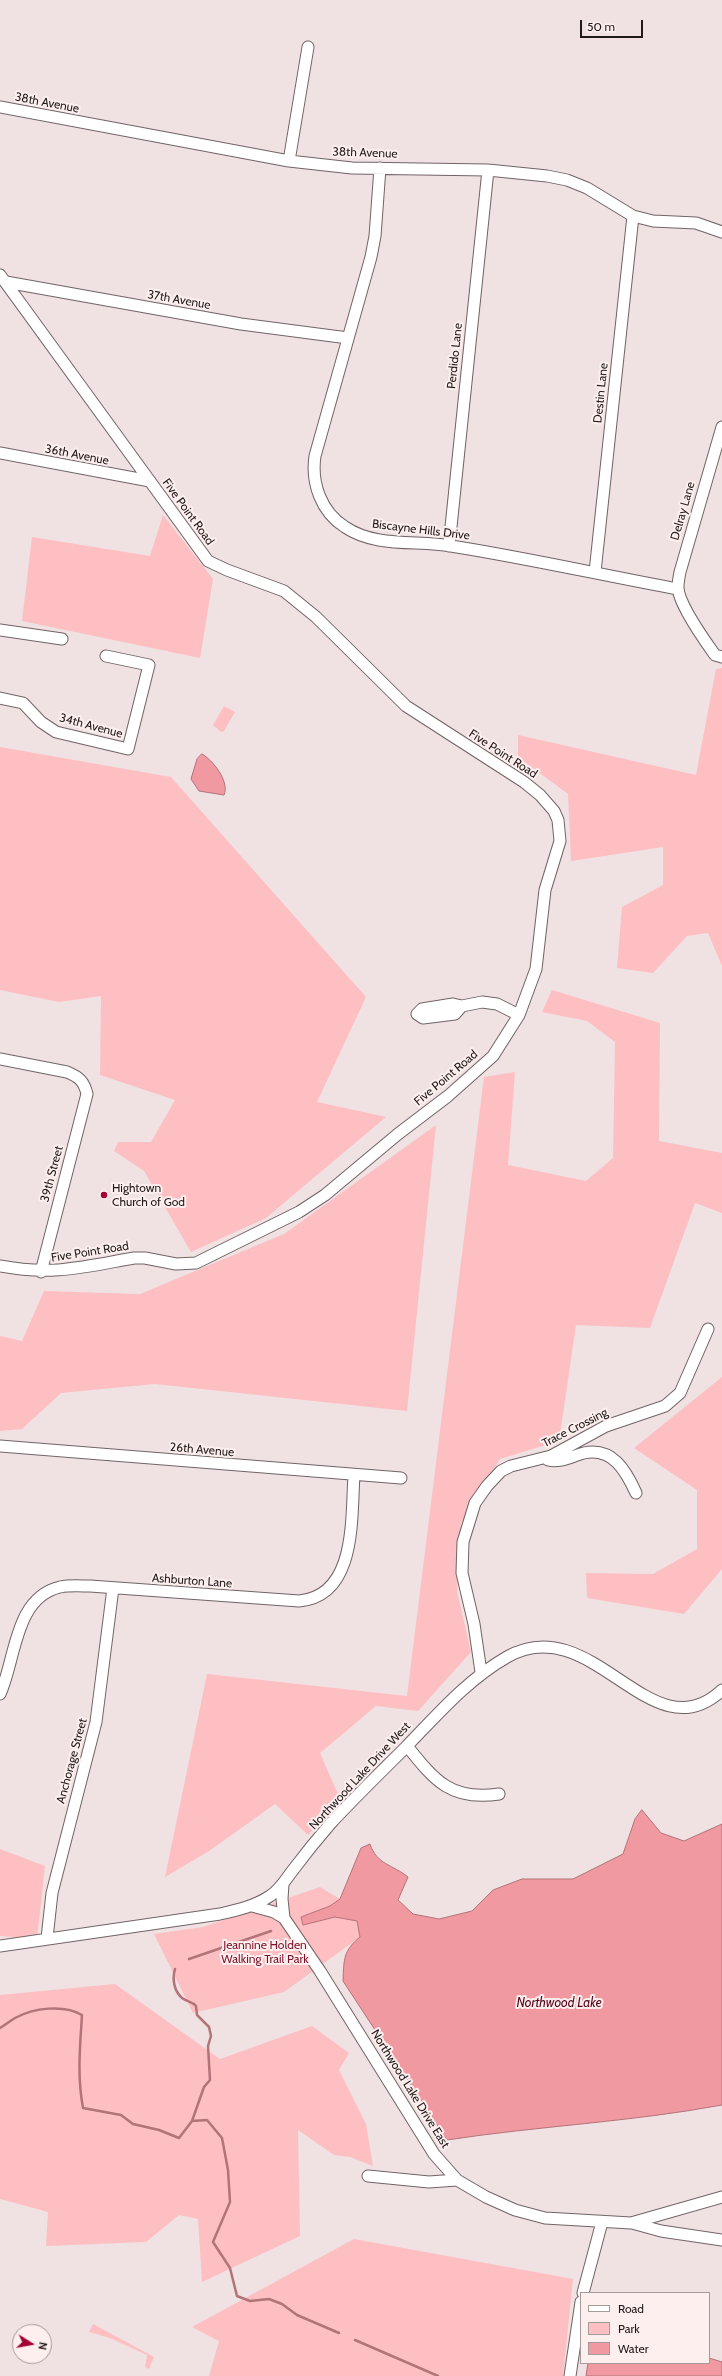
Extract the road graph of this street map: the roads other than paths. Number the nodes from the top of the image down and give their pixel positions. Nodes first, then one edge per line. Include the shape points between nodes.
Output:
1 (308, 47) dead end
2 (0, 107) edge
3 (289, 161) junction
4 (380, 168) junction
5 (488, 170) junction
6 (633, 216) junction
7 (722, 232) edge
8 (3, 278) edge
9 (348, 338) junction
10 (722, 427) edge
11 (0, 453) edge
12 (150, 481) junction
13 (449, 546) junction
14 (595, 572) junction
15 (678, 589) junction
16 (0, 630) edge
17 (62, 639) dead end
18 (106, 656) dead end
19 (722, 657) edge
20 (0, 698) edge
21 (414, 1015) dead end
22 (519, 1015) junction
23 (0, 1059) edge
24 (0, 1266) edge
25 (42, 1272) junction
26 (708, 1329) dead end
27 (0, 1446) edge
28 (541, 1459) junction
29 (354, 1475) junction
30 (401, 1478) dead end
31 (636, 1493) dead end
32 (113, 1588) junction
33 (481, 1672) junction
34 (722, 1690) edge
35 (0, 1694) edge
36 (407, 1746) junction
37 (499, 1794) dead end
38 (283, 1884) junction
39 (272, 1896) junction
40 (252, 1906) junction
41 (284, 1918) junction
42 (47, 1938) junction
43 (0, 1946) edge
44 (368, 2176) dead end
45 (457, 2180) junction
46 (722, 2197) edge
47 (602, 2222) junction
48 (631, 2222) junction
49 (722, 2240) edge
50 (583, 2292) edge
51 (580, 2309) edge
52 (570, 2376) edge

1 - 3 street
2 - 3 street, 38th Avenue
3 - 4 street, 38th Avenue via 352,168
4 - 5 street, 38th Avenue
4 - 9 street, Biscayne Hills Drive via 375,236
5 - 6 street, 38th Avenue via 567,180 587,188
5 - 13 street, Perdido Lane
6 - 7 street, 38th Avenue via 653,221 696,223
6 - 14 street, Destin Lane
8 - 9 street, 37th Avenue via 241,324
8 - 12 street, Five Point Road
9 - 13 street, Biscayne Hills Drive via 315,456 314,476 319,496 330,514 345,528 364,536 395,542
10 - 15 street, Delray Lane via 680,572
11 - 12 street, 36th Avenue
12 - 22 street, Five Point Road via 208,561 284,591 311,612 406,706 524,782 554,811 558,820 560,841 545,890 536,969
13 - 14 street, Biscayne Hills Drive
14 - 15 street, Biscayne Hills Drive
15 - 19 street via 701,635 715,655
16 - 17 street
18 - 20 street, 34th Avenue via 149,665 128,749 56,732 41,722 23,703
21 - 22 street via 422,1009 440,1011 453,1004 462,1006 482,1002 497,1004
22 - 25 street, Five Point Road via 492,1056 448,1096 325,1195 299,1212 196,1263 176,1264 134,1258
23 - 25 street, 39th Street via 77,1076 84,1084 87,1094
24 - 25 street, Five Point Road
26 - 28 street, Trace Crossing via 680,1393 665,1406 606,1426 561,1452
27 - 29 street, 26th Avenue
28 - 31 street via 562,1460 586,1453 612,1457 623,1466
28 - 33 street, Trace Crossing via 501,1471 475,1503 468,1523 463,1542 462,1574 473,1619
29 - 30 street, 26th Avenue
29 - 32 street, Ashburton Lane via 344,1565 335,1583 328,1590 309,1600
32 - 35 street, Ashburton Lane via 60,1587 51,1590 34,1603 21,1626
32 - 42 street, Anchorage Street via 96,1722 52,1893
33 - 34 street, Northwood Lake Drive West via 518,1652 548,1648 569,1650 588,1658 649,1699 669,1706 690,1706 709,1699
33 - 36 street, Northwood Lake Drive West
36 - 37 street via 436,1778 460,1794 480,1797
36 - 38 street, Northwood Lake Drive West via 331,1824
38 - 39 street, Northwood Lake Drive West
38 - 41 street
39 - 40 street, Northwood Lake Drive West
39 - 41 street, Northwood Lake Drive East
40 - 41 street, Northwood Lake Drive East via 274,1912
40 - 42 street, Northwood Lake Drive West via 220,1914 127,1929
41 - 45 street, Northwood Lake Drive East via 340,2002 434,2154
42 - 43 street, Northwood Lake Drive West
44 - 45 street via 429,2182
45 - 47 street, Northwood Lake Drive East via 505,2206 535,2216
46 - 48 street, Northwood Lake Drive East
47 - 48 street, Northwood Lake Drive East
47 - 50 street
48 - 49 street via 661,2231
51 - 52 street

